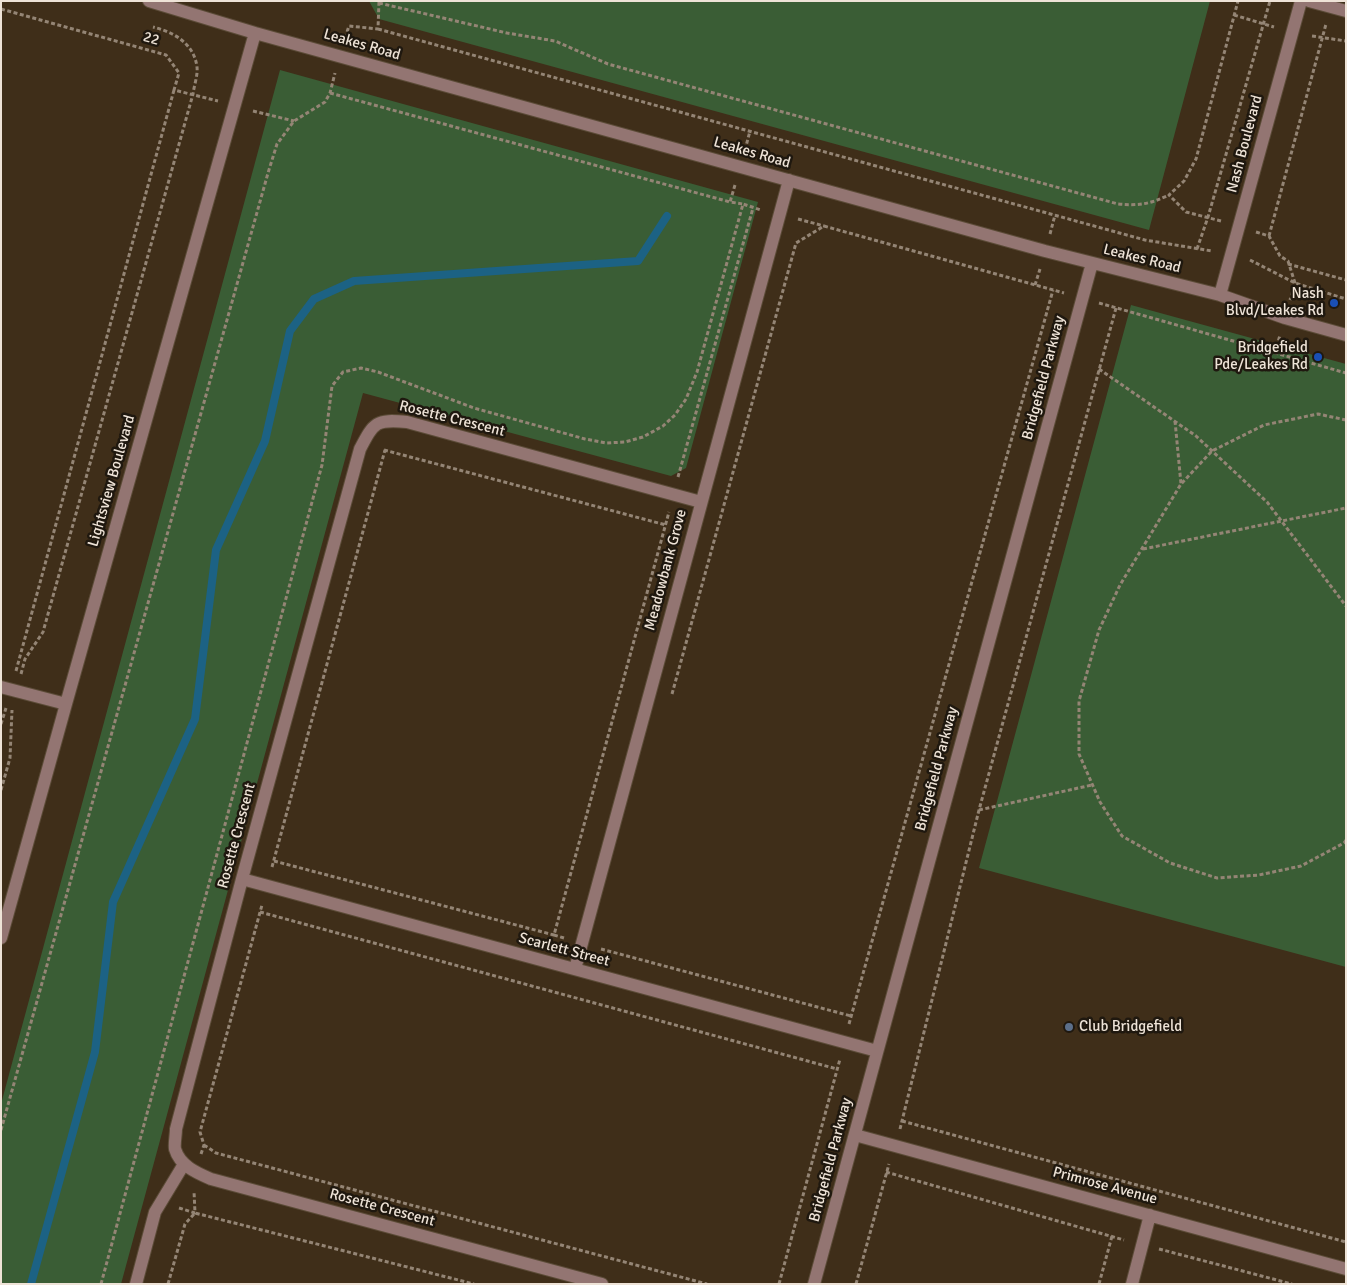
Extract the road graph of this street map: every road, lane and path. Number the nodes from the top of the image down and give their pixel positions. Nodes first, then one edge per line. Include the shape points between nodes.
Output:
1 (150, 1) edge
2 (1238, 1) edge
3 (1270, 1) edge
4 (1301, 1) edge
5 (1309, 1) edge
6 (379, 2) edge
7 (1331, 7) junction
8 (1, 9) edge
9 (1346, 11) edge
10 (153, 27) dead end
11 (378, 29) junction
12 (255, 33) junction
13 (339, 56) junction
14 (174, 90) junction
15 (330, 93) junction
16 (193, 94) junction
17 (234, 106) junction
18 (294, 121) junction
19 (789, 180) junction
20 (1169, 195) junction
21 (730, 202) dead end
22 (753, 208) junction
23 (780, 214) junction
24 (1208, 217) junction
25 (824, 226) junction
26 (1239, 226) junction
27 (1269, 236) junction
28 (1197, 249) junction
29 (1231, 255) junction
30 (1092, 263) junction
31 (1288, 264) junction
32 (1346, 280) edge
33 (1294, 283) junction
34 (1053, 290) junction
35 (1220, 295) junction
36 (1082, 298) junction
37 (1346, 299) edge
38 (1116, 308) junction
39 (1285, 318) junction
40 (1346, 335) edge
41 (1275, 353) junction
42 (1099, 368) junction
43 (1346, 373) edge
44 (1175, 420) junction
45 (1346, 420) edge
46 (363, 444) junction
47 (385, 450) junction
48 (1212, 451) junction
49 (1181, 484) junction
50 (673, 494) junction
51 (701, 502) junction
52 (1346, 508) edge
53 (1282, 521) junction
54 (666, 525) junction
55 (1142, 549) junction
56 (1346, 606) edge
57 (10, 689) edge
58 (670, 701) dead end
59 (66, 704) junction
60 (1, 724) edge
61 (1092, 785) junction
62 (1, 790) edge
63 (979, 810) junction
64 (1346, 840) edge
65 (274, 861) junction
66 (242, 879) junction
67 (268, 886) junction
68 (260, 912) junction
69 (554, 935) junction
70 (1, 938) edge
71 (604, 940) dead end
72 (582, 943) junction
73 (601, 949) junction
74 (575, 969) junction
75 (851, 1016) junction
76 (844, 1042) junction
77 (877, 1051) junction
78 (837, 1069) junction
79 (902, 1121) junction
80 (1, 1130) edge
81 (855, 1135) junction
82 (204, 1145) junction
83 (895, 1147) junction
84 (189, 1168) junction
85 (886, 1172) junction
86 (161, 1204) junction
87 (195, 1213) junction
88 (1150, 1215) junction
89 (1112, 1236) junction
90 (1346, 1242) edge
91 (1143, 1245) junction
92 (1346, 1269) edge
93 (101, 1284) edge
94 (136, 1284) edge
95 (168, 1284) edge
96 (474, 1284) edge
97 (602, 1284) edge
98 (707, 1284) edge
99 (779, 1284) edge
100 (814, 1284) edge
101 (856, 1284) edge
102 (1099, 1284) edge
103 (1132, 1284) edge
104 (1292, 1284) edge

1 - 12 street, Leakes Road
2 - 20 path via 1196,158 1184,181
3 - 24 path
4 - 26 street, Nash Boulevard
5 - 7 street
6 - 11 path
6 - 20 path via 507,33 555,41 608,64 1118,204 1134,206
7 - 9 street
7 - 27 path
8 - 14 path, 22 via 166,55 179,73
10 - 16 path via 167,30 183,40 195,56 198,69
11 - 13 path via 349,26
11 - 28 path via 1146,240
12 - 13 street, Leakes Road
12 - 17 street, Lightsview Boulevard
13 - 15 path
13 - 19 street, Leakes Road
14 - 16 path
14 - 57 path
15 - 18 path via 325,102
15 - 21 path
16 - 17 path
16 - 57 path via 43,632
17 - 18 path
17 - 59 street, Lightsview Boulevard
18 - 80 path via 277,144 268,173
19 - 23 street, Meadowbank Grove
19 - 30 street, Leakes Road
20 - 24 path via 1186,212
22 - 23 path
22 - 50 path
22 - 93 path via 743,204 686,399 663,426 643,437 624,442 585,439 474,408 361,368 343,372 332,386 322,465
23 - 25 path
23 - 51 street, Meadowbank Grove
24 - 26 path
24 - 28 path
25 - 34 path
25 - 58 path via 796,243
26 - 27 path
26 - 29 street, Nash Boulevard
27 - 31 path
28 - 29 path
29 - 33 path via 1251,260
29 - 35 street, Nash Boulevard
30 - 35 street, Leakes Road
30 - 36 street, Bridgefield Parkway
31 - 32 path
31 - 33 path
33 - 37 path
33 - 39 path
34 - 36 path
34 - 75 path
35 - 39 street, Leakes Road
36 - 38 path
36 - 77 street, Bridgefield Parkway
38 - 41 path
38 - 42 path
39 - 40 street, Leakes Road
39 - 41 path
41 - 43 path
42 - 44 path
42 - 63 path
44 - 48 path
44 - 49 path
45 - 48 path via 1318,414 1264,425
46 - 47 path
46 - 50 street, Rosette Crescent via 376,424 390,420 407,422
46 - 66 street, Rosette Crescent
47 - 54 path
47 - 65 path
48 - 49 path
48 - 53 path via 1267,502
49 - 55 path
50 - 51 street, Rosette Crescent
50 - 54 path
51 - 72 street, Meadowbank Grove
52 - 53 path
53 - 55 path
53 - 56 path
54 - 69 path
55 - 61 path via 1120,585 1099,630 1080,701 1079,754
57 - 59 street
57 - 60 path
57 - 62 path via 10,758
59 - 70 street, Lightsview Boulevard
61 - 63 path
61 - 64 path via 1122,836 1170,863 1217,878 1259,875 1301,866
63 - 79 path
65 - 67 path
65 - 69 path
66 - 67 street, Scarlett Street
66 - 84 street, Rosette Crescent via 176,1129 176,1149
67 - 68 path
67 - 74 street, Scarlett Street
68 - 78 path
68 - 82 path via 200,1132
69 - 72 path
71 - 73 path
72 - 73 path
72 - 74 street, Meadowbank Grove
73 - 75 path
74 - 76 street, Scarlett Street
75 - 76 path
76 - 77 street, Scarlett Street
76 - 78 path
77 - 81 street, Bridgefield Parkway
78 - 99 path
79 - 83 path
79 - 90 path
81 - 83 street, Primrose Avenue
81 - 100 street, Bridgefield Parkway
82 - 84 path
82 - 98 path via 216,1153
83 - 85 path
83 - 88 street, Primrose Avenue
84 - 86 street
84 - 87 path
84 - 97 street, Rosette Crescent via 211,1179
85 - 89 path
85 - 101 path
86 - 87 path
86 - 94 street via 155,1212
87 - 95 path via 185,1224
87 - 96 path
88 - 91 street
88 - 92 street, Primrose Avenue
89 - 91 path
89 - 102 path
91 - 103 street
91 - 104 path

